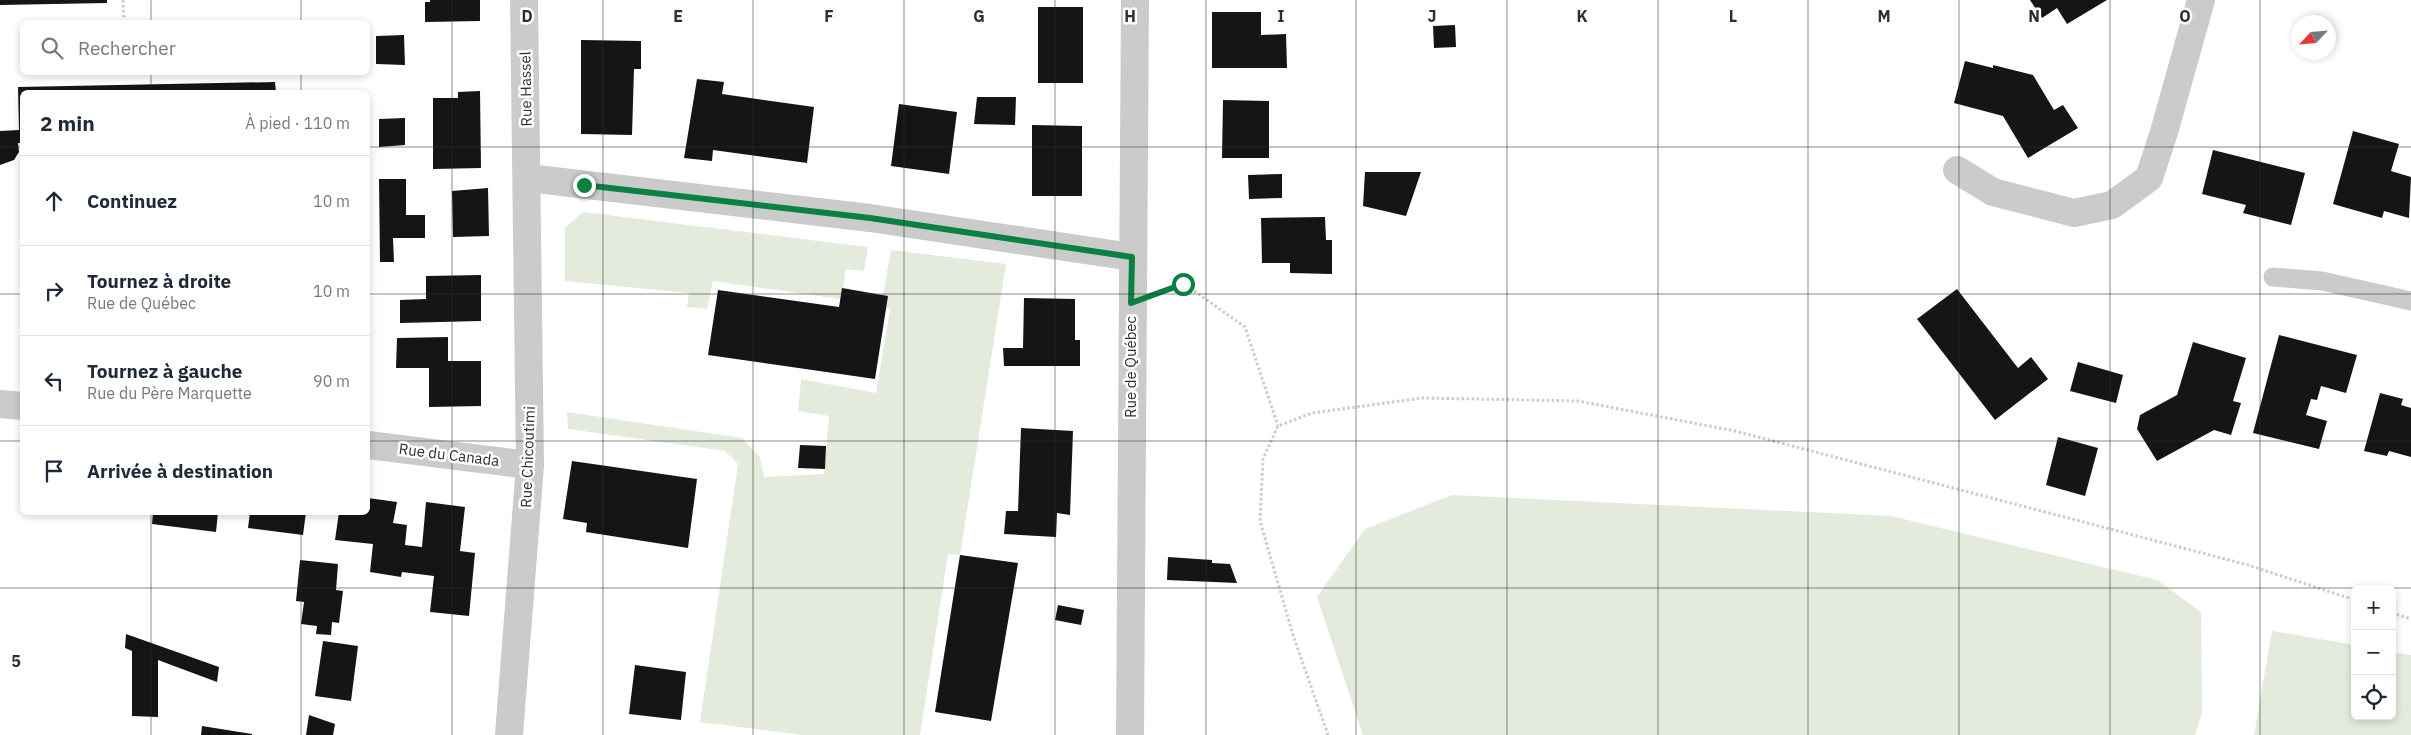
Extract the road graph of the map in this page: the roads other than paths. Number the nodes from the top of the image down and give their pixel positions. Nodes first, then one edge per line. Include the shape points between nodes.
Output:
1 (524, 0) edge
2 (1135, 0) edge
3 (2201, 0) edge
4 (1957, 170) dead end
5 (528, 178) junction
6 (1132, 257) junction
7 (2273, 277) dead end
8 (2411, 301) edge
9 (0, 404) edge
10 (20, 406) edge
11 (370, 445) edge
12 (530, 465) junction
13 (509, 735) edge
14 (1130, 735) edge

1 - 5 street, Rue Hassel
2 - 6 street, Rue de Québec
3 - 4 street via 2149,178 2112,205 2074,213 1993,192
5 - 6 street via 870,218
5 - 12 street, Rue Chicoutimi
6 - 14 street, Rue de Québec
7 - 8 lane via 2322,281
9 - 10 street
11 - 12 street, Rue du Canada
12 - 13 street, Rue Chicoutimi

